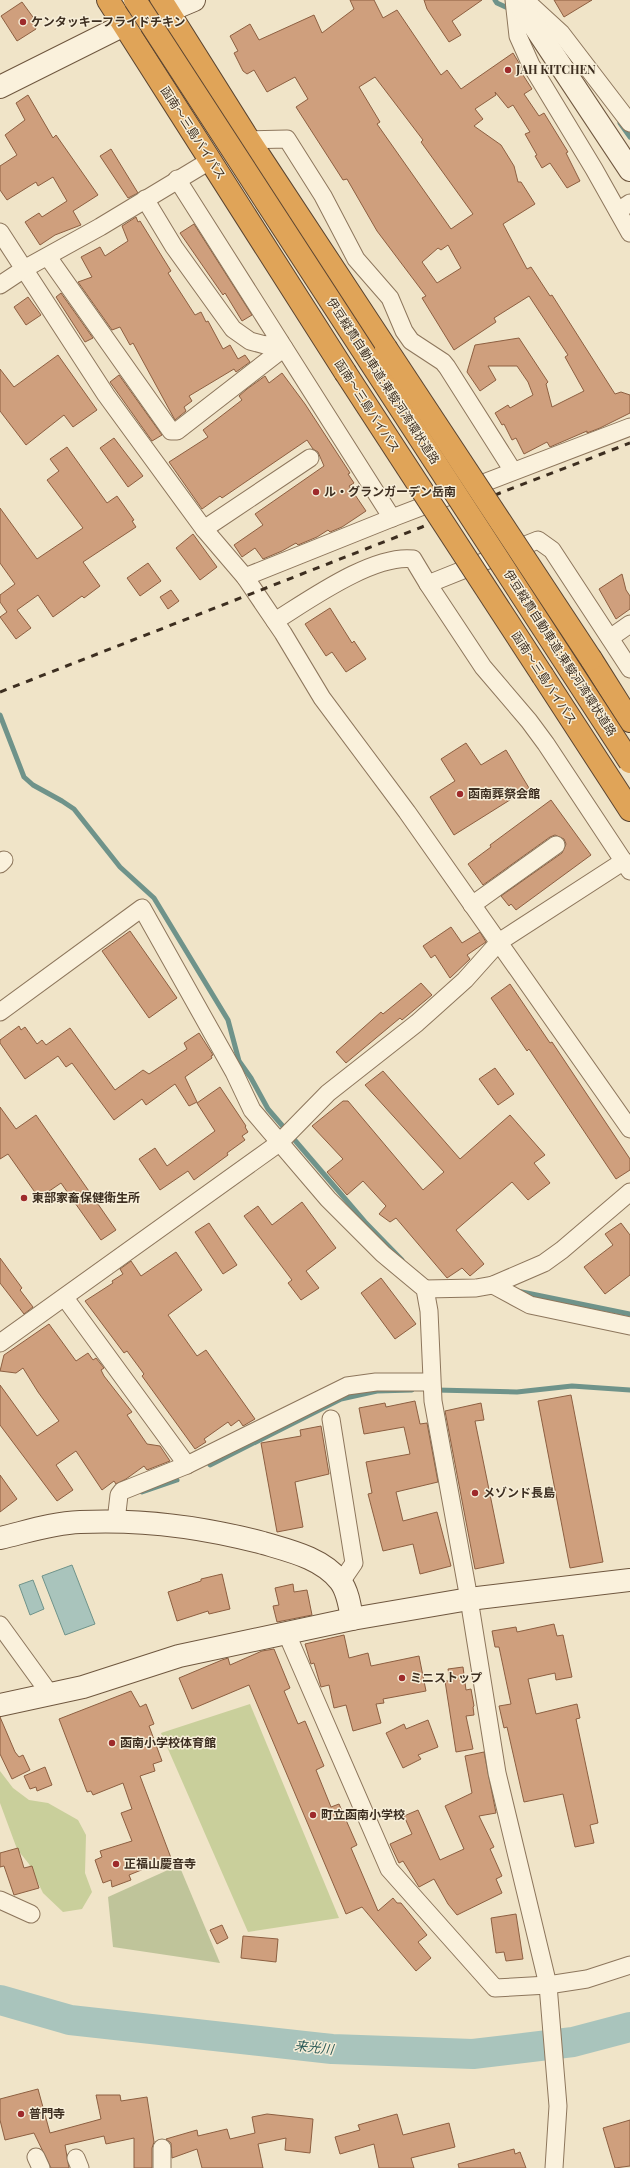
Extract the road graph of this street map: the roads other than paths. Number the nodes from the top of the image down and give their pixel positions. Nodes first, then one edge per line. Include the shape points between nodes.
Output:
1 (108, 0) edge
2 (135, 0) edge
3 (194, 0) edge
4 (516, 0) edge
5 (525, 0) edge
6 (165, 6) edge
7 (124, 25) junction
8 (0, 87) edge
9 (630, 123) edge
10 (250, 140) junction
11 (211, 160) junction
12 (630, 170) edge
13 (177, 180) junction
14 (145, 199) junction
15 (624, 207) edge
16 (0, 232) edge
17 (630, 233) edge
18 (48, 256) junction
19 (24, 269) junction
20 (0, 285) edge
21 (282, 345) junction
22 (630, 427) edge
23 (310, 458) dead end
24 (514, 471) junction
25 (392, 518) junction
26 (204, 529) junction
27 (245, 577) junction
28 (428, 584) junction
29 (275, 621) junction
30 (630, 624) edge
31 (610, 638) junction
32 (630, 669) edge
33 (630, 721) edge
34 (630, 762) edge
35 (630, 810) edge
36 (556, 845) dead end
37 (627, 866) edge
38 (472, 905) junction
39 (499, 942) junction
40 (0, 1012) edge
41 (630, 1130) edge
42 (279, 1144) junction
43 (630, 1192) edge
44 (493, 1285) junction
45 (425, 1289) junction
46 (65, 1298) junction
47 (630, 1326) edge
48 (0, 1343) edge
49 (432, 1382) junction
50 (331, 1419) dead end
51 (187, 1466) junction
52 (116, 1521) junction
53 (0, 1538) edge
54 (630, 1580) edge
55 (341, 1582) junction
56 (469, 1599) junction
57 (352, 1619) junction
58 (0, 1625) edge
59 (286, 1632) junction
60 (50, 1694) junction
61 (0, 1705) edge
62 (0, 1900) edge
63 (31, 1914) dead end
64 (630, 1965) edge
65 (548, 1985) junction
66 (162, 2148) dead end
67 (162, 2168) edge
68 (554, 2168) edge

1 - 7 highway, 函南～三島バイパス
2 - 34 highway, 伊豆縦貫自動車道;東駿河湾環状道路, bridge
3 - 6 street
4 - 12 street
4 - 15 street via 518,36 531,65
5 - 9 street via 561,33
6 - 7 street
6 - 10 highway
7 - 8 street
7 - 11 highway, 函南～三島バイパス
10 - 24 street via 287,139 323,196 356,259 390,298 404,331 412,341 444,362
10 - 33 highway, bridge
11 - 13 street
11 - 35 highway, 函南～三島バイパス, bridge via 345,372
13 - 14 street
13 - 21 street
14 - 18 street
14 - 21 street via 174,247 234,329 250,341 265,345
15 - 17 street
16 - 19 street
18 - 19 street
18 - 21 street via 171,431 177,431
19 - 20 street
19 - 26 street via 106,395
21 - 25 street
22 - 24 street
23 - 26 street
24 - 25 street
25 - 27 street
26 - 27 street
27 - 29 street
28 - 29 street via 412,559 401,558 346,578
28 - 31 street via 538,540 552,550
28 - 37 street via 483,667 546,744
29 - 38 street via 322,698
30 - 31 street
31 - 32 street
36 - 38 street
37 - 39 street
38 - 39 street
39 - 41 street
39 - 42 street via 465,980 328,1093
40 - 42 street via 142,908 234,1072 244,1096
42 - 45 street via 352,1224
42 - 46 street
43 - 44 street via 556,1255 544,1263
44 - 45 street
44 - 47 street via 530,1305
45 - 49 street via 429,1311
46 - 48 street
46 - 51 street
49 - 51 street via 376,1382 347,1386
49 - 56 street via 433,1400
50 - 55 street via 354,1563
51 - 52 street via 122,1491 119,1495
52 - 53 street via 78,1522
52 - 55 street via 196,1527 278,1547 313,1560 329,1570
54 - 56 street
55 - 57 street via 348,1598
56 - 57 street
56 - 65 street via 497,1773
57 - 59 street
58 - 60 street
59 - 60 street via 179,1656 84,1687
59 - 65 street via 389,1869 495,1988
60 - 61 street
62 - 63 street
64 - 65 street via 587,1979
65 - 68 street via 557,2087
66 - 67 street

